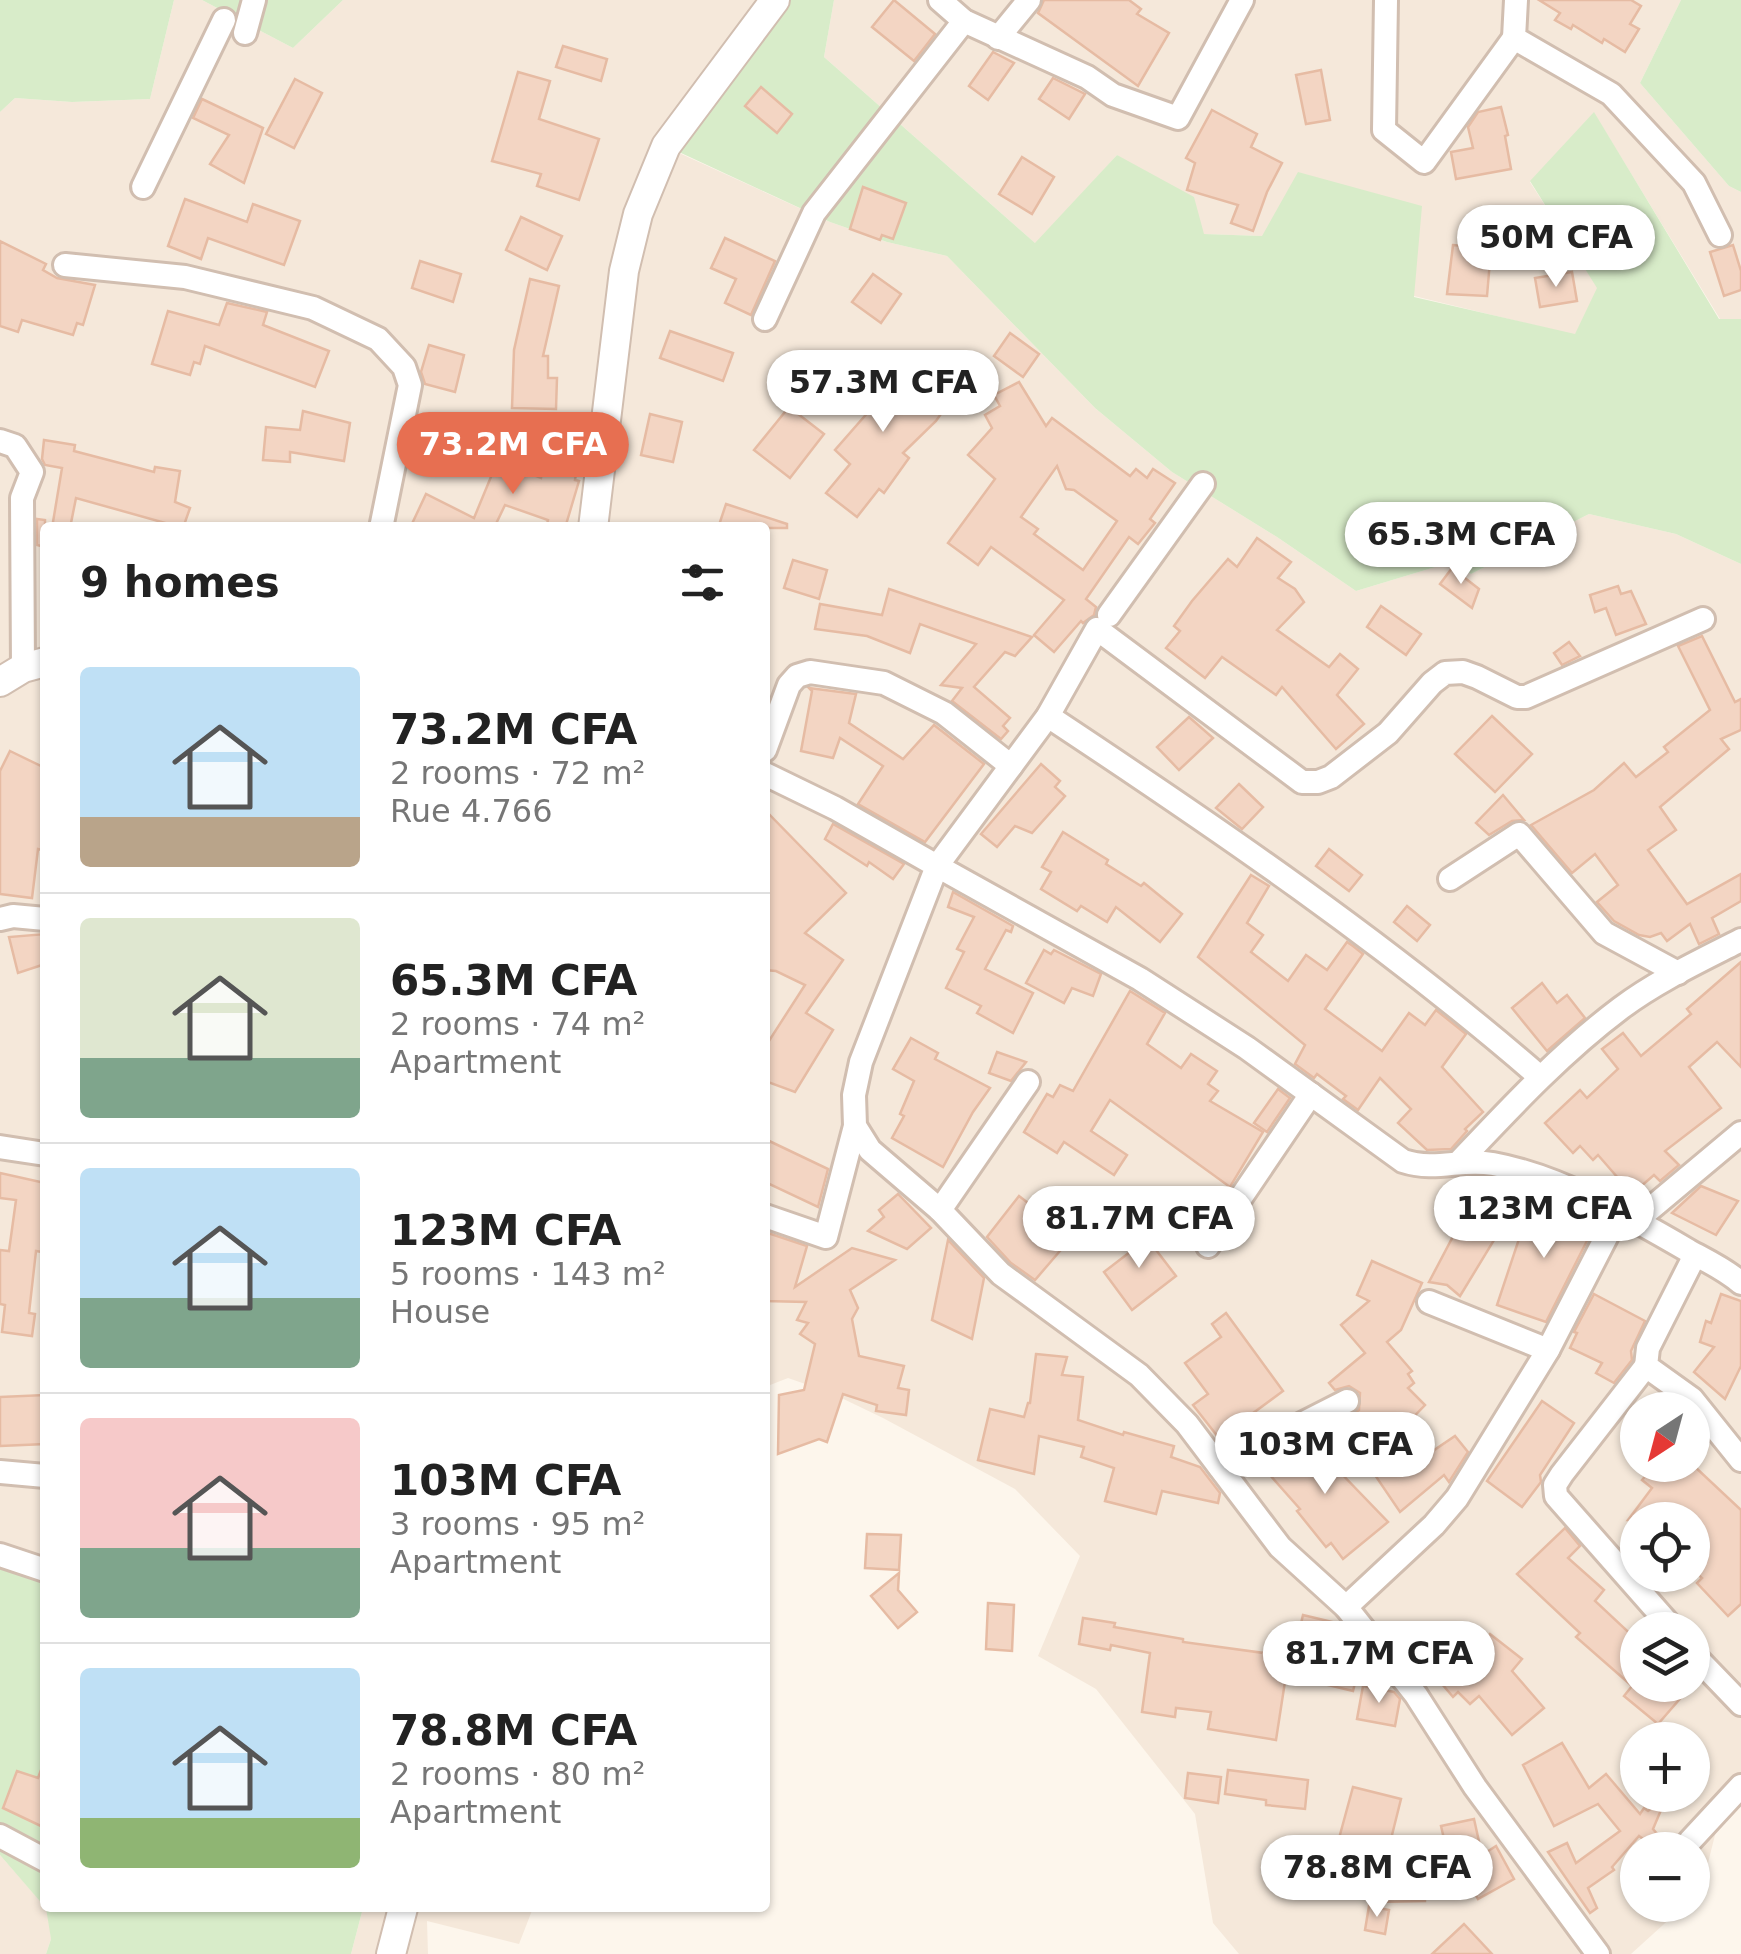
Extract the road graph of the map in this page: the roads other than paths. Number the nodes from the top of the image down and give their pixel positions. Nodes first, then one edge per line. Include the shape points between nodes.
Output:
1 (254, 0) edge
2 (775, 0) edge
3 (940, 0) edge
4 (1029, 0) edge
5 (1242, 0) edge
6 (1386, 0) edge
7 (1516, 0) edge
8 (224, 20) dead end
9 (964, 21) junction
10 (245, 33) dead end
11 (998, 38) junction
12 (1514, 38) junction
13 (143, 187) dead end
14 (1720, 235) dead end
15 (65, 265) dead end
16 (765, 318) dead end
17 (0, 442) edge
18 (1204, 484) dead end
19 (382, 522) edge
20 (594, 522) edge
21 (1109, 615) dead end
22 (1703, 619) dead end
23 (23, 671) edge
24 (1048, 716) junction
25 (770, 736) edge
26 (1010, 766) junction
27 (770, 776) edge
28 (937, 866) junction
29 (1450, 879) dead end
30 (40, 919) edge
31 (0, 920) edge
32 (1741, 940) edge
33 (1678, 973) junction
34 (1540, 1076) junction
35 (1028, 1082) dead end
36 (1311, 1094) junction
37 (855, 1126) junction
38 (1741, 1133) edge
39 (0, 1147) edge
40 (40, 1153) edge
41 (1459, 1162) junction
42 (940, 1210) junction
43 (1628, 1216) junction
44 (770, 1218) edge
45 (1208, 1246) dead end
46 (1696, 1255) junction
47 (1741, 1283) edge
48 (1429, 1302) dead end
49 (1548, 1350) junction
50 (1646, 1366) junction
51 (1347, 1401) dead end
52 (1741, 1460) edge
53 (1219, 1466) junction
54 (0, 1472) edge
55 (40, 1476) edge
56 (0, 1555) edge
57 (40, 1568) edge
58 (1346, 1607) junction
59 (1658, 1612) edge
60 (1710, 1671) edge
61 (1741, 1704) edge
62 (1741, 1786) edge
63 (1698, 1832) edge
64 (0, 1836) edge
65 (40, 1857) edge
66 (401, 1912) edge
67 (391, 1954) edge
68 (1598, 1954) edge

1 - 10 street
2 - 20 street via 666,146 638,214 624,271
3 - 9 street
4 - 11 street
5 - 11 street via 1178,118 1112,95
6 - 12 street via 1384,130 1424,162
7 - 12 street
8 - 13 street
9 - 11 street
9 - 16 street via 814,213
12 - 14 street via 1611,94 1694,183
15 - 19 street via 185,277 313,308 378,339 404,367 410,385
17 - 23 street via 15,446 32,472 22,498
18 - 21 street
22 - 24 street via 1526,697 1463,672 1445,673 1388,733 1318,782 1302,782 1097,629
24 - 26 street
24 - 34 street via 1444,996
25 - 26 street via 789,685 810,672 884,683 944,713
26 - 28 street
27 - 28 street
28 - 36 street via 1140,980
28 - 37 street via 861,1062
29 - 33 street via 1519,834 1604,933
30 - 31 street
32 - 33 street
33 - 34 street via 1622,1008
34 - 41 street
35 - 42 street
36 - 41 street via 1403,1161 1440,1168
36 - 45 street
37 - 42 street via 870,1150
37 - 44 street via 826,1237
38 - 43 street
39 - 40 street
41 - 43 street via 1535,1176
42 - 53 street via 1001,1274 1139,1375
43 - 46 street
43 - 49 street
46 - 47 street
46 - 50 street via 1648,1348
48 - 49 street
49 - 58 street via 1457,1498
50 - 52 street via 1692,1399
50 - 59 street via 1562,1474 1556,1496
51 - 53 street
53 - 58 street via 1280,1547
54 - 55 street
56 - 57 street
58 - 68 street
60 - 61 street
62 - 63 street
64 - 65 street
66 - 67 street

